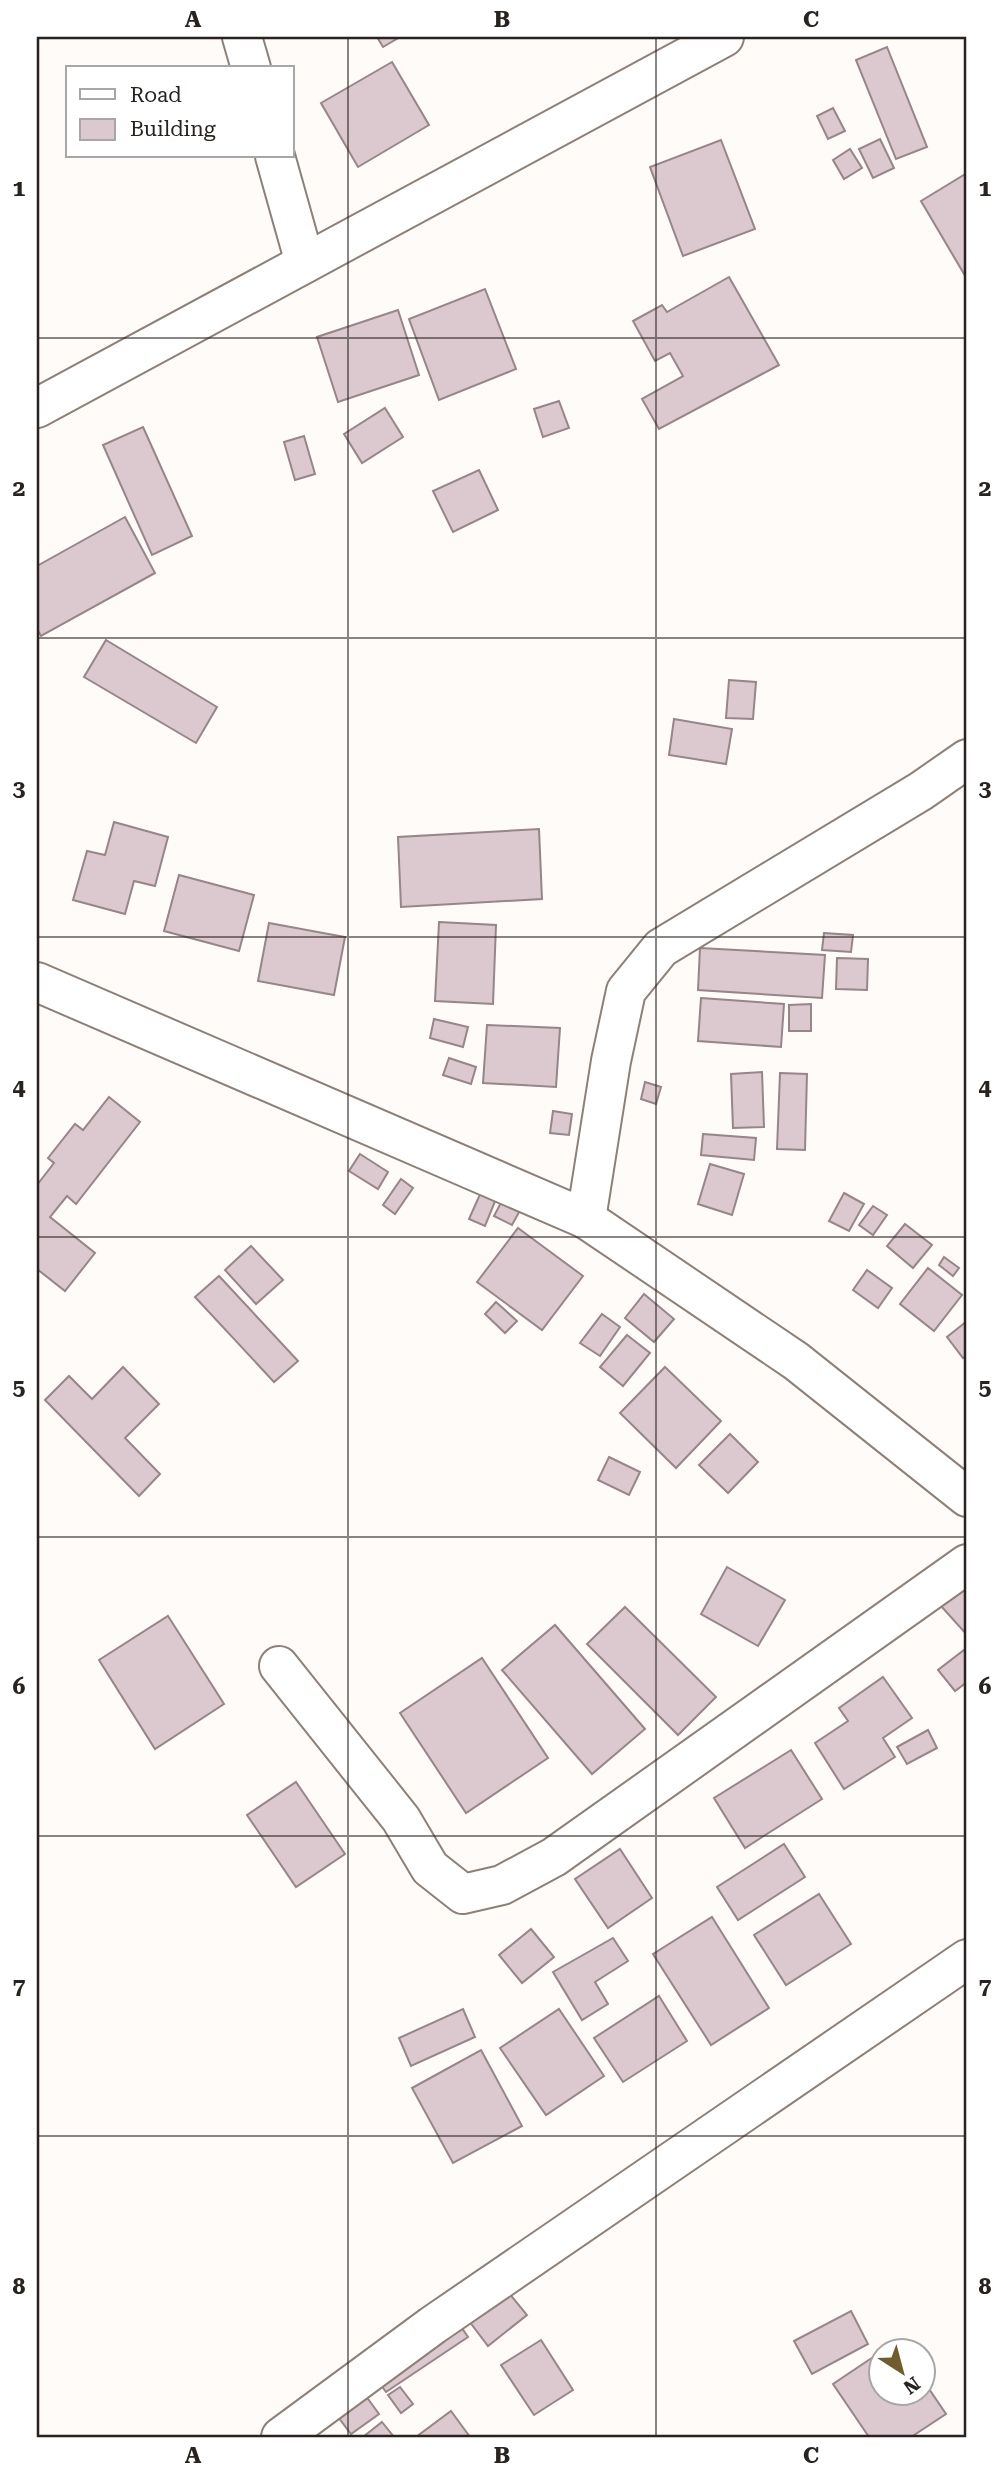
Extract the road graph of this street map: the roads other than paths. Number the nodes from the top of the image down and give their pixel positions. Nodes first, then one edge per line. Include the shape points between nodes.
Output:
1 (242, 37) edge
2 (724, 37) edge
3 (673, 50) edge
4 (250, 66) edge
5 (276, 158) edge
6 (305, 263) junction
7 (37, 408) edge
8 (967, 759) edge
9 (37, 982) edge
10 (586, 1219) junction
11 (967, 1497) edge
12 (967, 1564) edge
13 (279, 1666) dead end
14 (967, 1959) edge
15 (281, 2437) edge

1 - 4 street
2 - 3 street
3 - 6 street
5 - 6 street
6 - 7 street
8 - 10 street via 661,948 626,991
9 - 10 street
10 - 11 street via 796,1361
12 - 13 street via 554,1857 502,1885 463,1894 430,1868 401,1819
14 - 15 street via 433,2325

